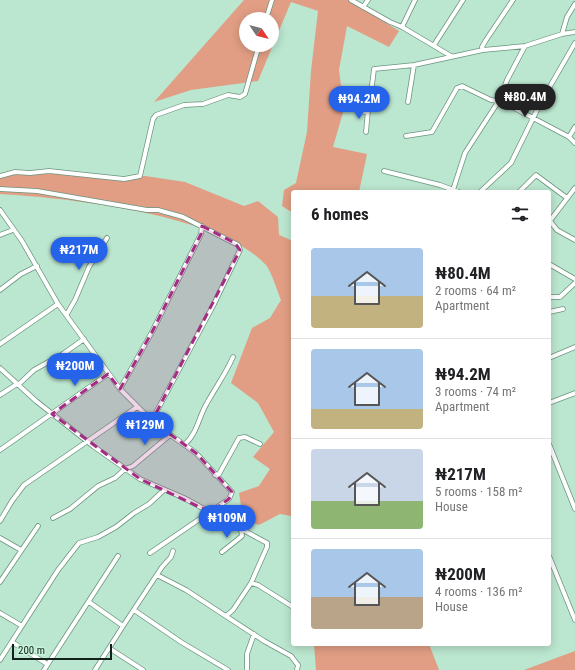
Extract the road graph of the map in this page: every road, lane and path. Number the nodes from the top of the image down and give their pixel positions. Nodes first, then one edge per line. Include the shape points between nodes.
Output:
1 (272, 0) edge
2 (351, 0) edge
3 (368, 0) edge
4 (415, 0) edge
5 (463, 0) edge
6 (513, 0) edge
7 (570, 0) edge
8 (575, 4) edge
9 (363, 7) junction
10 (268, 12) edge
11 (402, 27) junction
12 (562, 34) junction
13 (574, 34) edge
14 (575, 43) edge
15 (434, 45) junction
16 (525, 46) junction
17 (483, 50) junction
18 (258, 52) edge
19 (451, 56) junction
20 (414, 65) junction
21 (499, 101) junction
22 (408, 102) dead end
23 (359, 110) dead end
24 (368, 110) junction
25 (533, 119) junction
26 (575, 128) edge
27 (366, 132) dead end
28 (406, 136) dead end
29 (569, 138) junction
30 (575, 143) edge
31 (384, 171) dead end
32 (0, 176) edge
33 (0, 189) edge
34 (575, 189) edge
35 (453, 190) joint
36 (482, 190) edge
37 (521, 190) edge
38 (567, 198) junction
39 (0, 210) edge
40 (551, 221) edge
41 (551, 223) edge
42 (202, 226) junction
43 (13, 230) junction
44 (0, 235) edge
45 (107, 238) dead end
46 (575, 240) edge
47 (551, 265) edge
48 (37, 266) junction
49 (575, 279) edge
50 (575, 283) edge
51 (573, 289) edge
52 (0, 290) edge
53 (551, 297) edge
54 (58, 304) junction
55 (563, 309) dead end
56 (551, 312) edge
57 (66, 314) junction
58 (84, 340) junction
59 (0, 344) edge
60 (575, 347) edge
61 (233, 357) dead end
62 (551, 357) edge
63 (0, 368) edge
64 (108, 374) junction
65 (17, 385) junction
66 (120, 389) junction
67 (575, 394) edge
68 (0, 395) edge
69 (551, 402) edge
70 (137, 407) junction
71 (52, 414) junction
72 (152, 420) junction
73 (170, 435) junction
74 (87, 441) junction
75 (185, 444) junction
76 (260, 444) dead end
77 (551, 449) edge
78 (0, 450) edge
79 (125, 468) junction
80 (215, 475) junction
81 (164, 490) junction
82 (575, 509) edge
83 (210, 512) junction
84 (53, 518) dead end
85 (0, 521) edge
86 (38, 526) dead end
87 (242, 530) junction
88 (0, 538) edge
89 (21, 550) junction
90 (173, 551) dead end
91 (222, 552) dead end
92 (150, 553) dead end
93 (118, 556) dead end
94 (551, 561) edge
95 (157, 574) junction
96 (0, 582) edge
97 (251, 583) junction
98 (89, 602) junction
99 (291, 606) edge
100 (134, 610) junction
101 (0, 613) edge
102 (226, 616) junction
103 (575, 620) edge
104 (22, 626) junction
105 (123, 626) junction
106 (254, 634) junction
107 (12, 642) junction
108 (109, 648) junction
109 (0, 660) edge
110 (47, 664) junction
111 (44, 670) edge
112 (95, 670) edge
113 (143, 670) edge
114 (228, 670) edge
115 (247, 670) edge
116 (298, 670) edge

1 - 10 street
2 - 9 street
3 - 9 street
4 - 11 street
5 - 15 street
6 - 17 street via 486,40
7 - 8 street
8 - 12 street via 567,17
9 - 11 street
11 - 15 street
12 - 13 street
12 - 16 street
14 - 25 street
15 - 19 street
16 - 17 street
16 - 21 street
17 - 19 street
18 - 32 street via 245,94 228,95 203,104 184,105 156,115 140,176 124,179 50,171 15,172
19 - 20 street
20 - 22 street
20 - 24 street via 373,69
21 - 25 street
21 - 28 street via 460,86 432,132
21 - 35 street via 467,150
23 - 24 street
24 - 27 street
25 - 29 street
25 - 36 street via 511,163
26 - 29 street
29 - 30 street
31 - 35 street
33 - 42 street via 37,191 158,210
34 - 38 street
37 - 38 street via 536,175
38 - 40 street
39 - 43 street
41 - 46 street via 557,230
42 - 66 street via 201,234 152,332
42 - 72 street via 235,243 240,250
43 - 44 street
43 - 48 street
45 - 57 street via 89,267 78,295
47 - 49 street
48 - 52 street
48 - 54 street
50 - 51 street
51 - 53 street via 560,297
54 - 57 street
54 - 59 street
55 - 56 street
57 - 58 street
58 - 64 street
58 - 65 street via 34,370
60 - 62 street
61 - 75 street
63 - 65 street
64 - 66 street
64 - 71 street
65 - 68 street
65 - 71 street
66 - 70 street
67 - 69 street
70 - 72 street
70 - 74 street
71 - 74 street
71 - 78 street
72 - 73 street
73 - 75 street
73 - 79 street via 148,455 133,466
74 - 79 street
74 - 85 street via 24,485
75 - 80 street
76 - 80 street via 245,437 239,438 219,474
77 - 82 street
79 - 81 street via 140,479
79 - 84 street via 115,478 98,486 70,509
80 - 83 street via 232,494 230,499
81 - 83 street
81 - 104 street via 116,527 98,537 79,543 58,570
83 - 87 street
83 - 92 street
86 - 89 street
87 - 91 street via 240,540
87 - 97 street via 268,544
88 - 89 street
89 - 96 street
90 - 95 street
93 - 98 street
94 - 103 street
95 - 100 street
95 - 102 street
97 - 99 street
97 - 102 street
98 - 105 street
98 - 110 street
100 - 105 street
100 - 114 street
101 - 104 street
102 - 106 street
104 - 107 street
105 - 108 street
106 - 115 street via 247,654
106 - 116 street via 291,656 298,665
107 - 109 street
107 - 110 street
108 - 112 street
108 - 113 street
110 - 111 street

